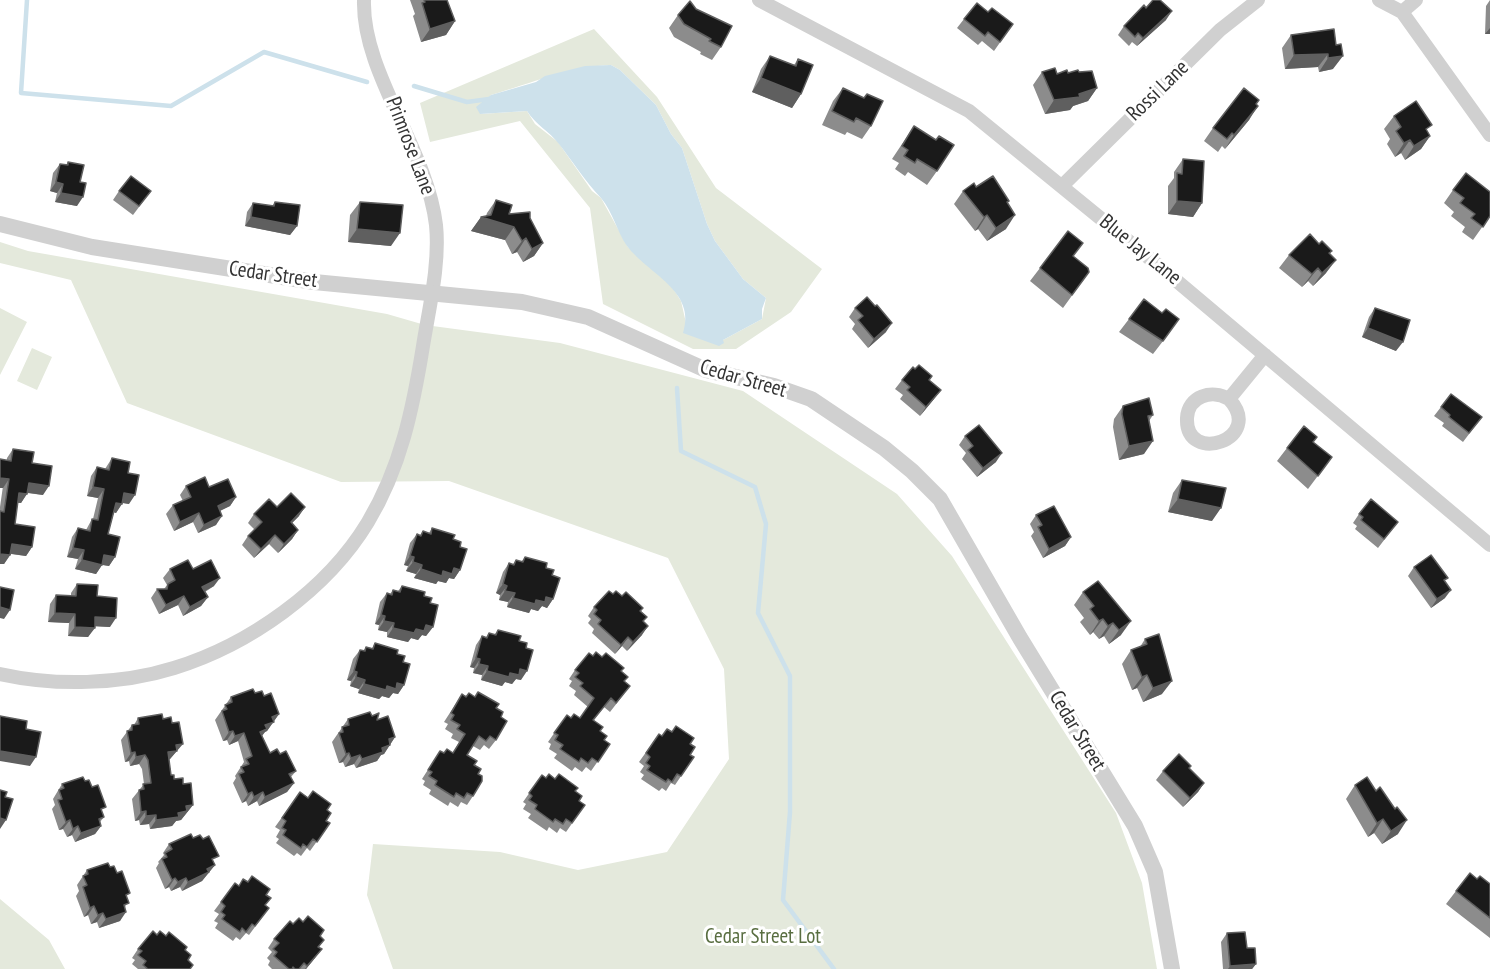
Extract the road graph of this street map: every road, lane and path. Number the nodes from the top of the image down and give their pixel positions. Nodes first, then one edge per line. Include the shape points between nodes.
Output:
1 (364, 0) edge
2 (759, 0) edge
3 (1258, 0) edge
4 (1379, 0) edge
5 (1416, 0) edge
6 (1402, 12) junction
7 (1490, 135) edge
8 (1062, 186) junction
9 (0, 224) edge
10 (431, 295) junction
11 (1265, 355) junction
12 (1229, 399) dead end
13 (1490, 545) edge
14 (0, 674) edge
15 (1172, 969) edge

1 - 10 street, Primrose Lane via 363,16 370,41 431,196 436,228
2 - 8 street, Blue Jay Lane via 969,111
3 - 8 street, Rossi Lane via 1220,30
4 - 6 street
5 - 6 street
6 - 7 street
8 - 11 street, Blue Jay Lane
9 - 10 street, Cedar Street via 114,251 314,282
10 - 14 street, Primrose Lane via 415,397 395,468 369,521 316,584 256,629 174,668 100,680 38,680
10 - 15 street, Cedar Street via 522,302 588,317 706,370 811,399 912,471 940,499 1135,826 1155,872
11 - 12 street
11 - 13 street, Blue Jay Lane

